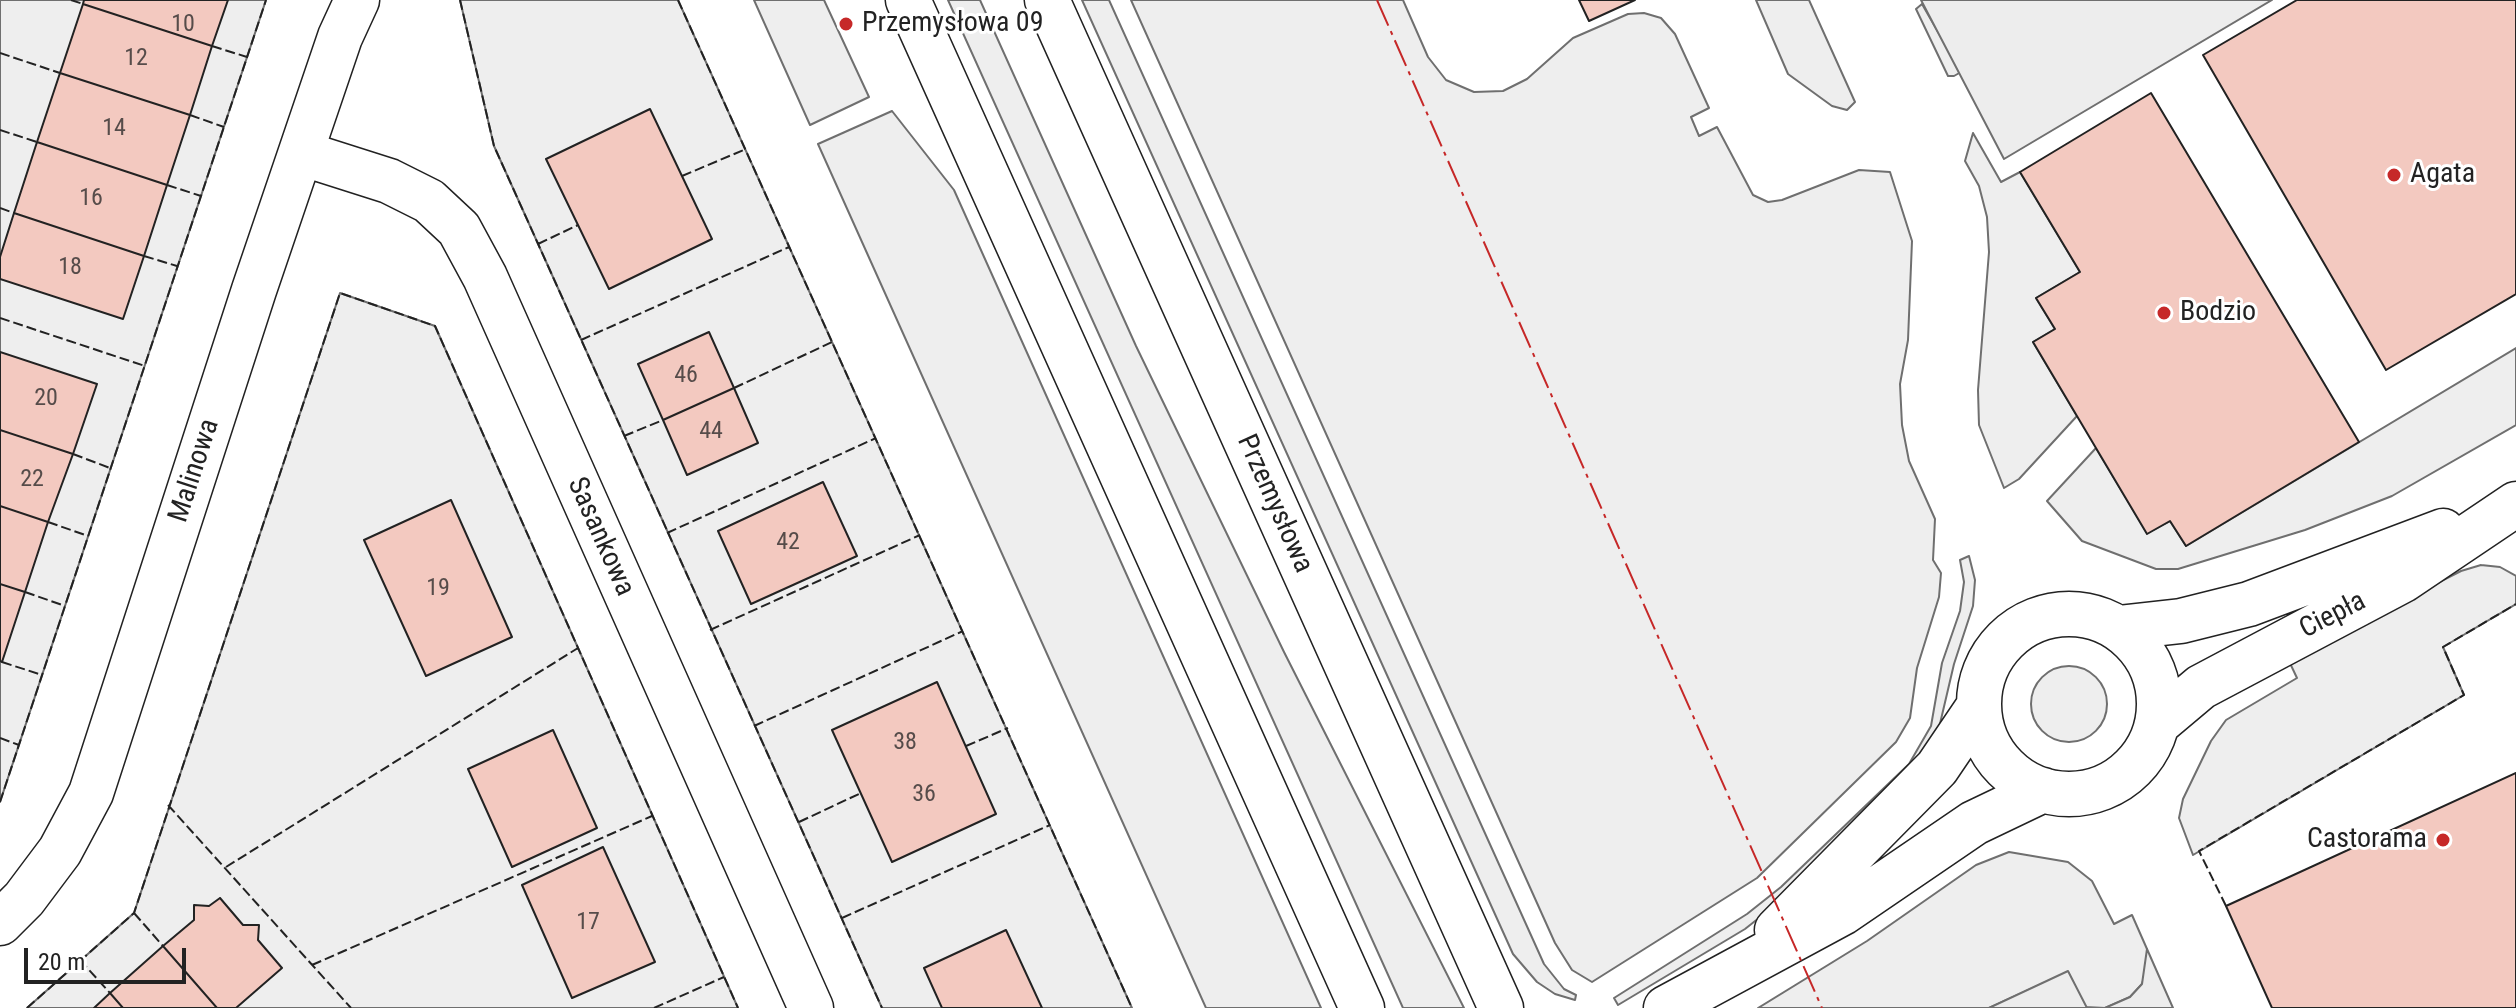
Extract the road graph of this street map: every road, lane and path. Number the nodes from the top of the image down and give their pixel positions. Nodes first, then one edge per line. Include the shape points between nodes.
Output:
1 (357, 0) edge
2 (908, 0) edge
3 (1047, 0) edge
4 (301, 153) junction
5 (2513, 506) edge
6 (2118, 628) junction
7 (1979, 706) junction
8 (2157, 724) junction
9 (2043, 790) junction
10 (0, 923) edge
11 (1738, 967) junction
12 (811, 1008) edge
13 (1362, 1008) edge
14 (1501, 1008) edge
15 (1666, 1008) edge

1 - 4 street, Malinowa
2 - 13 street
3 - 14 street, Przemysłowa
4 - 10 street, Malinowa via 91,793 60,851
4 - 12 street, Sasankowa via 389,181 429,201 459,229
5 - 6 street, Ciepła via 2249,604 2181,621
5 - 8 street, Ciepła via 2403,580 2201,687
6 - 7 street, Ciepła via 2092,616 2063,613 2036,619 1994,654
6 - 8 street, Ciepła via 2152,669 2159,696
7 - 9 street, Ciepła via 1984,734 1998,759 2018,778
7 - 11 street, Ciepła via 1937,768
8 - 9 street, Ciepła via 2130,771 2107,785 2087,792
9 - 11 street, Ciepła via 1974,823 1842,913
11 - 15 street, Ciepła

